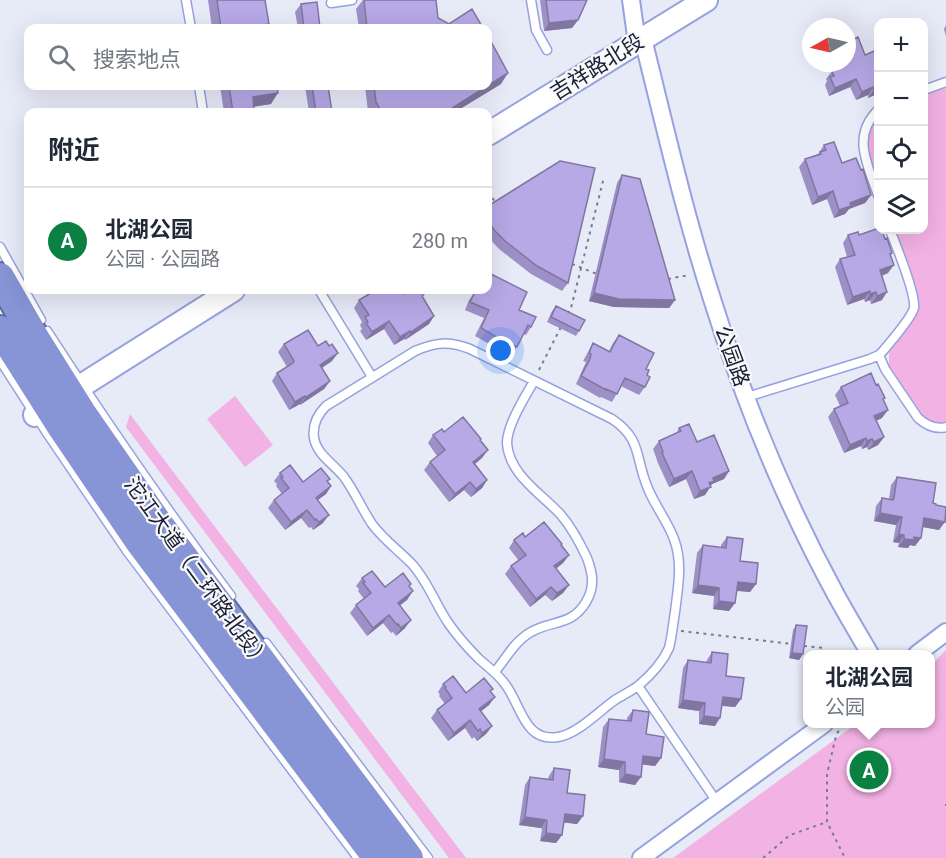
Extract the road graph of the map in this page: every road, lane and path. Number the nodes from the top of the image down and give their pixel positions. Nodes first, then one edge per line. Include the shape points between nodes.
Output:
1 (186, 0) edge
2 (352, 0) edge
3 (531, 0) edge
4 (631, 0) edge
5 (706, 0) edge
6 (331, 3) dead end
7 (189, 24) edge
8 (640, 41) junction
9 (547, 50) dead end
10 (946, 82) edge
11 (928, 89) edge
12 (199, 90) edge
13 (202, 108) edge
14 (874, 115) edge
15 (492, 132) edge
16 (604, 177) dead end
17 (874, 181) edge
18 (492, 197) edge
19 (498, 205) edge
20 (891, 234) edge
21 (0, 247) edge
22 (568, 263) edge
23 (581, 269) junction
24 (694, 273) dead end
25 (598, 274) edge
26 (0, 278) edge
27 (661, 280) edge
28 (24, 289) edge
29 (27, 294) edge
30 (226, 294) edge
31 (321, 294) edge
32 (0, 330) edge
33 (879, 355) junction
34 (0, 360) edge
35 (372, 377) junction
36 (534, 381) junction
37 (747, 397) junction
38 (59, 400) junction
39 (946, 428) edge
40 (236, 603) dead end
41 (673, 629) junction
42 (946, 632) edge
43 (264, 640) dead end
44 (824, 648) dead end
45 (868, 650) edge
46 (922, 650) edge
47 (495, 672) junction
48 (638, 686) junction
49 (817, 728) edge
50 (840, 728) edge
51 (717, 802) junction
52 (827, 822) junction
53 (370, 857) edge
54 (409, 858) edge
55 (428, 858) edge
56 (641, 858) edge
57 (763, 858) edge
58 (845, 858) edge

1 - 7 lane
2 - 6 lane
3 - 9 lane via 536,30
4 - 8 street, 公园路
5 - 8 street, 吉祥路北段
8 - 15 street, 吉祥路北段
8 - 37 street, 公园路 via 696,248
10 - 11 lane
12 - 13 lane
14 - 17 lane via 863,142
16 - 23 path
18 - 19 path
20 - 33 lane via 913,293 914,309
21 - 28 lane
22 - 23 path
23 - 25 path
23 - 36 path via 571,308
24 - 27 path
26 - 38 highway, 沱江大道（二环路北段）
29 - 38 lane via 47,330
30 - 38 street
31 - 35 lane
32 - 38 highway, 沱江大道（二环路北段）
33 - 37 lane
33 - 39 lane via 918,418 934,428
34 - 38 lane
35 - 36 lane via 415,351 446,343 470,349
35 - 47 lane via 326,406 315,421 314,440 345,478 374,526 421,575 458,636
36 - 41 lane via 612,419 631,436 646,485 669,526 678,554 680,580
36 - 47 lane via 509,429 509,455 522,477 574,533 593,579 591,593 579,612 522,638
37 - 45 street, 公园路 via 791,505
38 - 40 lane via 170,514
38 - 53 highway, 沱江大道（二环路北段） via 138,540
38 - 54 highway, 沱江大道（二环路北段） via 82,413 159,524
41 - 44 path
41 - 48 lane via 665,658
42 - 46 street
43 - 55 lane
47 - 48 lane via 508,688 524,721 547,738 567,735
48 - 51 lane
49 - 51 street
50 - 52 path via 827,774
51 - 56 street
52 - 57 path via 790,835
52 - 58 path

